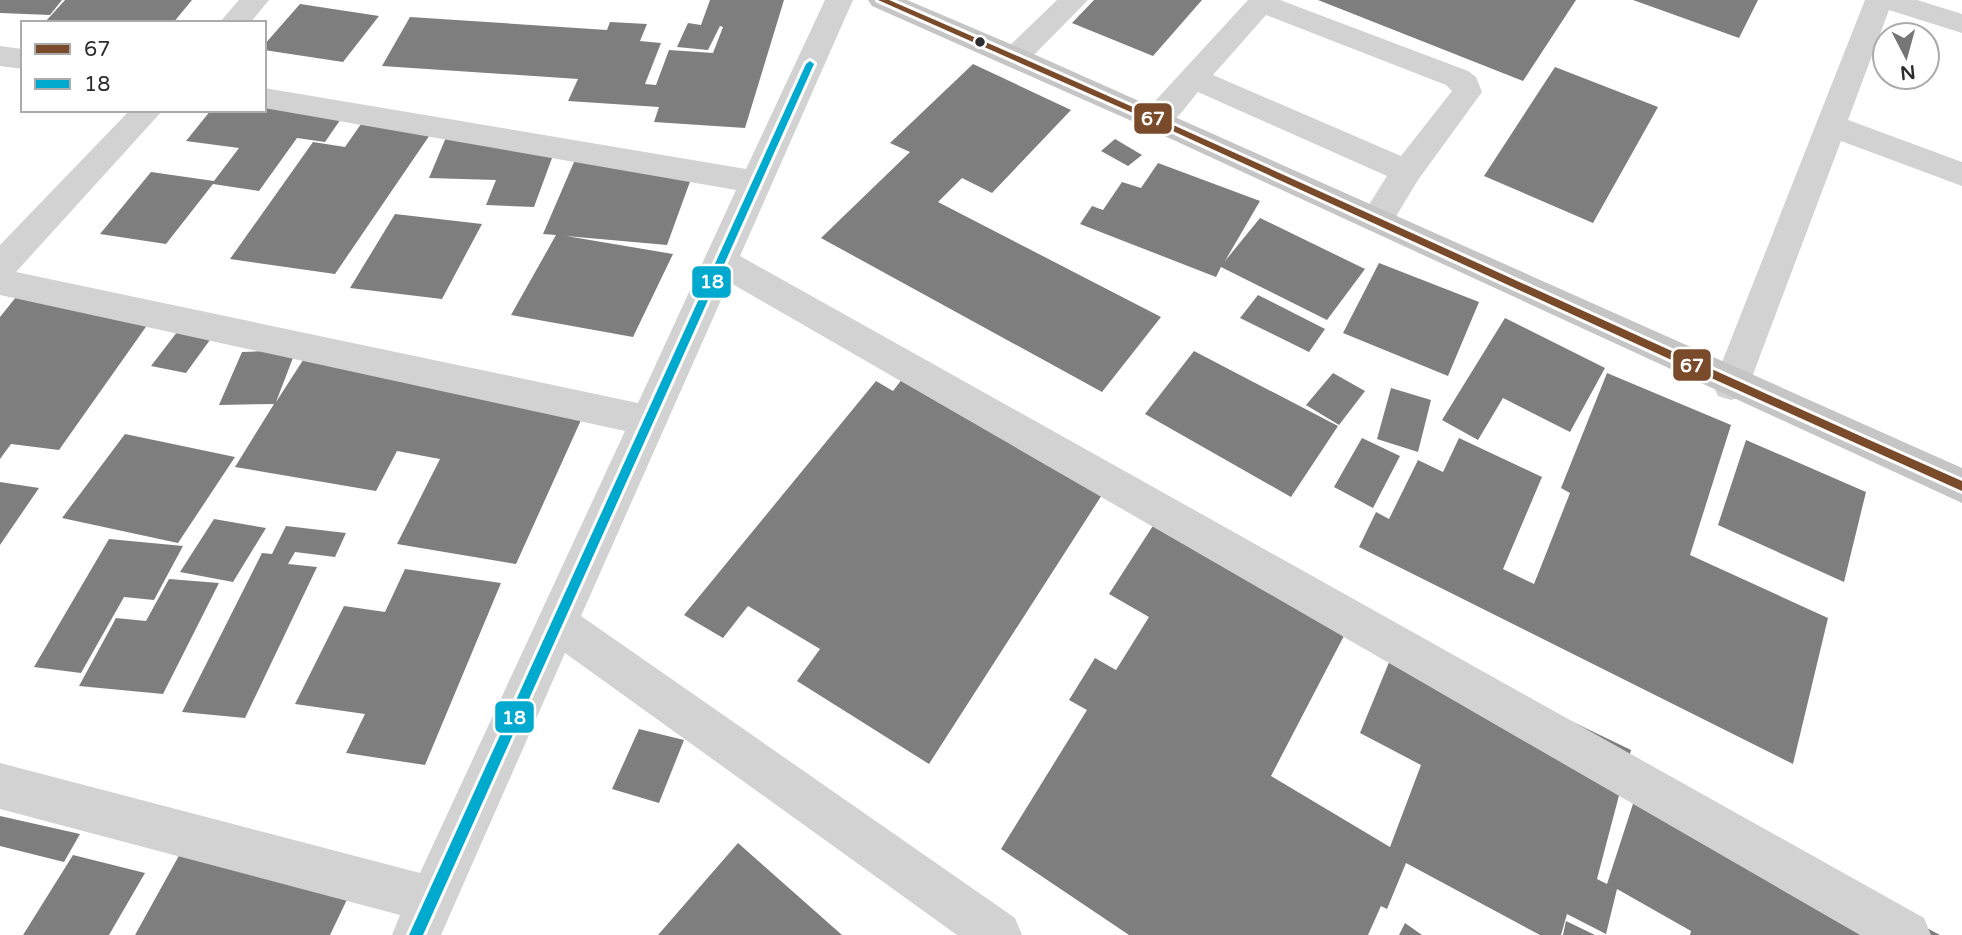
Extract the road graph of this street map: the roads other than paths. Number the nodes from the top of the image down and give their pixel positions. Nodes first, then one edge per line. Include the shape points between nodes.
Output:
1 (255, 0) edge
2 (839, 0) edge
3 (883, 0) edge
4 (1074, 0) edge
5 (1879, 0) edge
6 (1887, 0) edge
7 (1263, 1) edge
8 (235, 21) edge
9 (1962, 24) edge
10 (0, 56) edge
11 (1015, 57) junction
12 (21, 59) edge
13 (1193, 78) junction
14 (266, 98) edge
15 (146, 112) edge
16 (1156, 120) junction
17 (1830, 125) junction
18 (1408, 172) junction
19 (1962, 174) edge
20 (756, 182) junction
21 (1377, 219) junction
22 (721, 261) junction
23 (0, 267) edge
24 (0, 282) edge
25 (1731, 385) junction
26 (649, 421) junction
27 (1962, 486) edge
28 (557, 623) junction
29 (0, 786) edge
30 (424, 917) edge
31 (998, 935) edge
32 (1907, 935) edge

1 - 8 street
2 - 20 street
3 - 11 main road
4 - 11 street
5 - 17 street
6 - 9 street
7 - 13 street
7 - 18 street via 1465,84 1467,92
10 - 12 street
11 - 16 main road
13 - 16 street
13 - 18 street
14 - 20 street
15 - 23 street
16 - 21 main road
17 - 19 street
17 - 25 street
18 - 21 street
20 - 22 street
21 - 25 main road
22 - 26 street
22 - 32 street
24 - 26 street
25 - 27 main road
26 - 28 street
28 - 30 street
28 - 31 street
29 - 30 street

